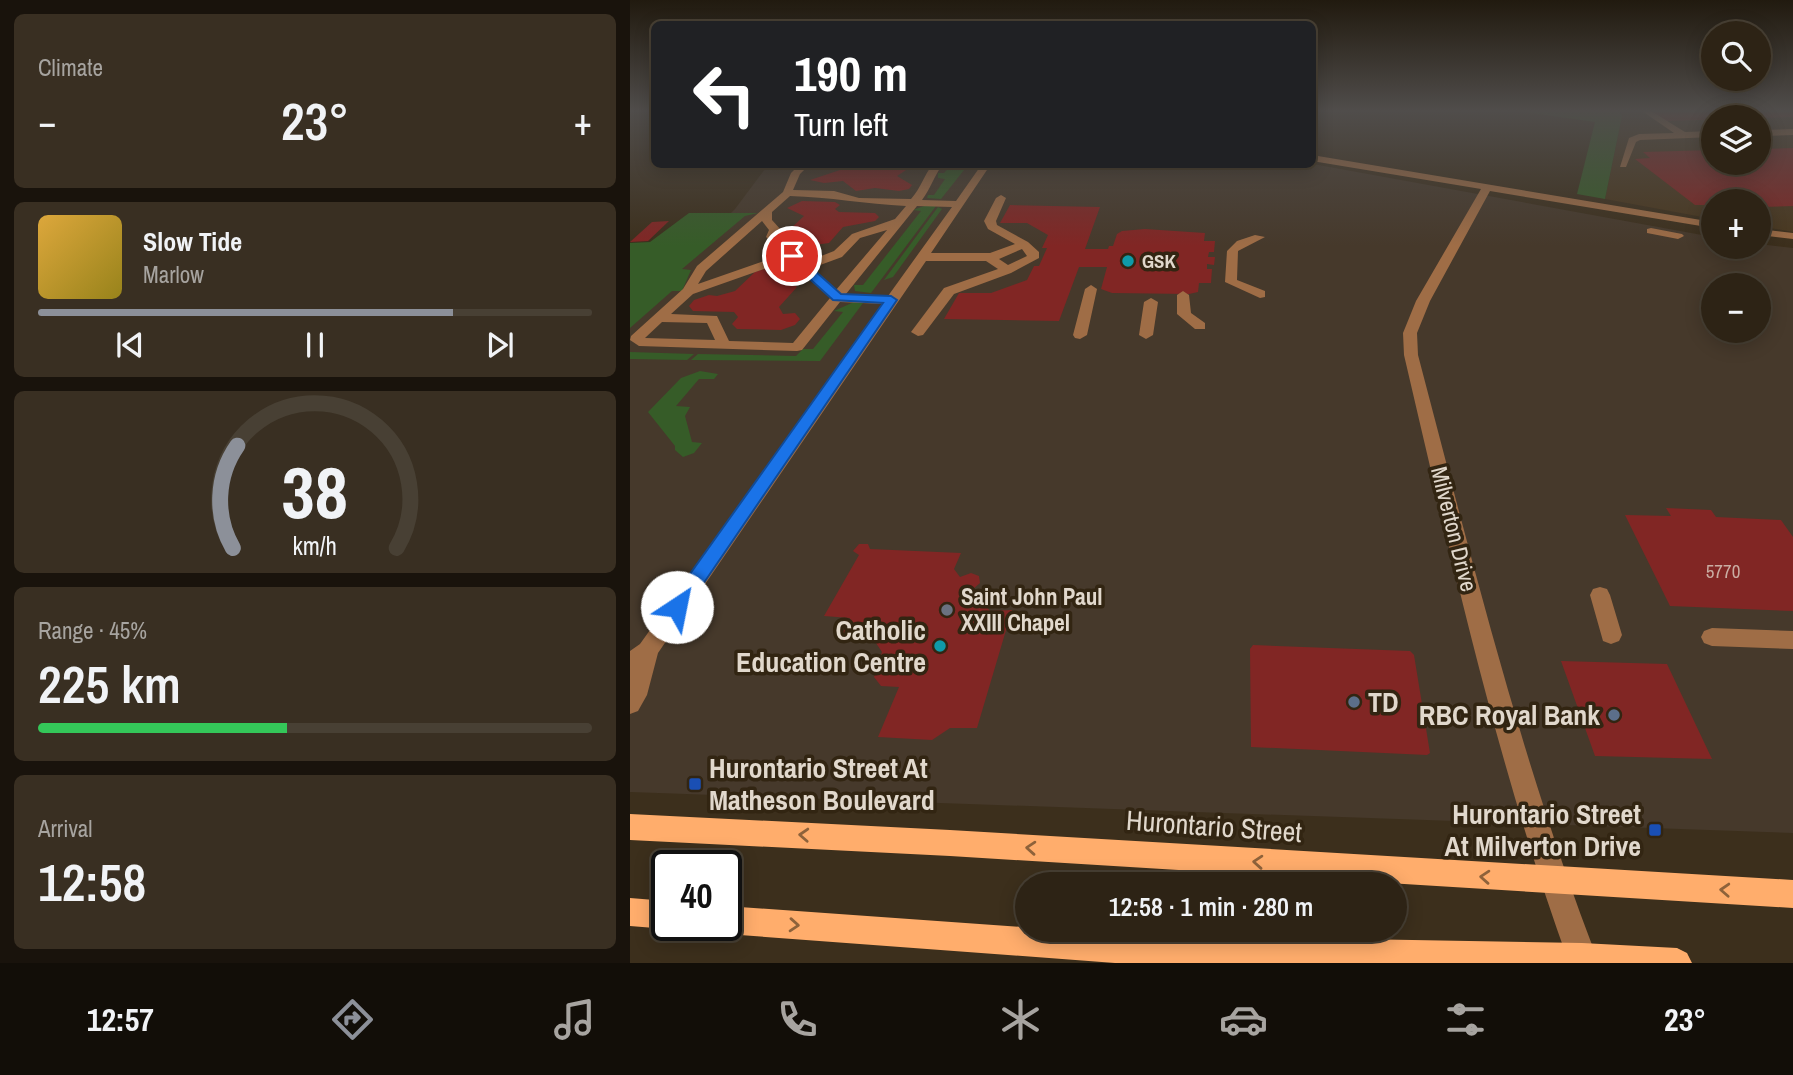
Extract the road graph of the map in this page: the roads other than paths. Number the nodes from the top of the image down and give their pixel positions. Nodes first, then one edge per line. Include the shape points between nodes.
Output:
1 (1626, 156) edge
2 (1316, 159) edge
3 (1623, 165) dead end
4 (802, 168) edge
5 (935, 168) edge
6 (984, 168) edge
7 (1487, 187) junction
8 (787, 193) junction
9 (1001, 198) dead end
10 (914, 203) junction
11 (959, 204) junction
12 (767, 212) junction
13 (898, 222) junction
14 (1701, 223) edge
15 (1651, 231) dead end
16 (1771, 233) edge
17 (1259, 236) dead end
18 (1678, 236) dead end
19 (1793, 236) edge
20 (1024, 244) junction
21 (792, 256) junction
22 (923, 257) junction
23 (993, 257) junction
24 (803, 267) junction
25 (1007, 270) junction
26 (1091, 289) dead end
27 (688, 291) junction
28 (1260, 294) dead end
29 (1184, 295) dead end
30 (838, 298) junction
31 (891, 300) junction
32 (1151, 302) dead end
33 (659, 317) junction
34 (1200, 326) dead end
35 (918, 332) dead end
36 (1080, 335) dead end
37 (1146, 335) dead end
38 (724, 345) junction
39 (1600, 595) dead end
40 (1611, 635) dead end
41 (1712, 637) dead end
42 (1793, 640) edge
43 (639, 657) edge
44 (630, 704) edge
45 (630, 827) edge
46 (1553, 881) junction
47 (1793, 894) edge
48 (630, 912) edge
49 (651, 914) edge
50 (742, 920) edge
51 (1135, 956) edge
52 (1583, 960) edge
53 (1677, 963) edge

1 - 3 street
2 - 7 street
4 - 8 street
5 - 10 street
6 - 11 street
7 - 14 street
7 - 46 street, Milverton Drive via 1423,301 1410,333 1411,355 1495,691
8 - 10 street
8 - 12 street
9 - 20 street via 992,226
10 - 11 street
10 - 13 street
11 - 22 street
12 - 21 street via 766,220 775,230 772,237
12 - 27 street via 701,269
13 - 24 street via 856,236 838,254
13 - 30 street
15 - 18 street
16 - 19 street
17 - 28 street via 1230,251 1231,282
20 - 23 street
20 - 25 street via 1033,258
21 - 24 street
21 - 27 street
22 - 23 street
22 - 31 street
23 - 25 street via 996,265
24 - 30 street
25 - 35 street via 949,291
26 - 36 street
27 - 33 street
29 - 34 street via 1184,314
30 - 31 street
30 - 38 street via 796,347
31 - 43 street
32 - 37 street
33 - 38 street via 712,320
33 - 38 street via 636,339 639,342
39 - 40 street
41 - 42 street
43 - 44 street via 636,695
46 -> 45 main road, Hurontario Street
47 -> 46 main road, Hurontario Street
46 - 52 street, Milverton Drive
48 - 49 main road
50 -> 51 main road
51 - 52 main road
52 - 53 main road

